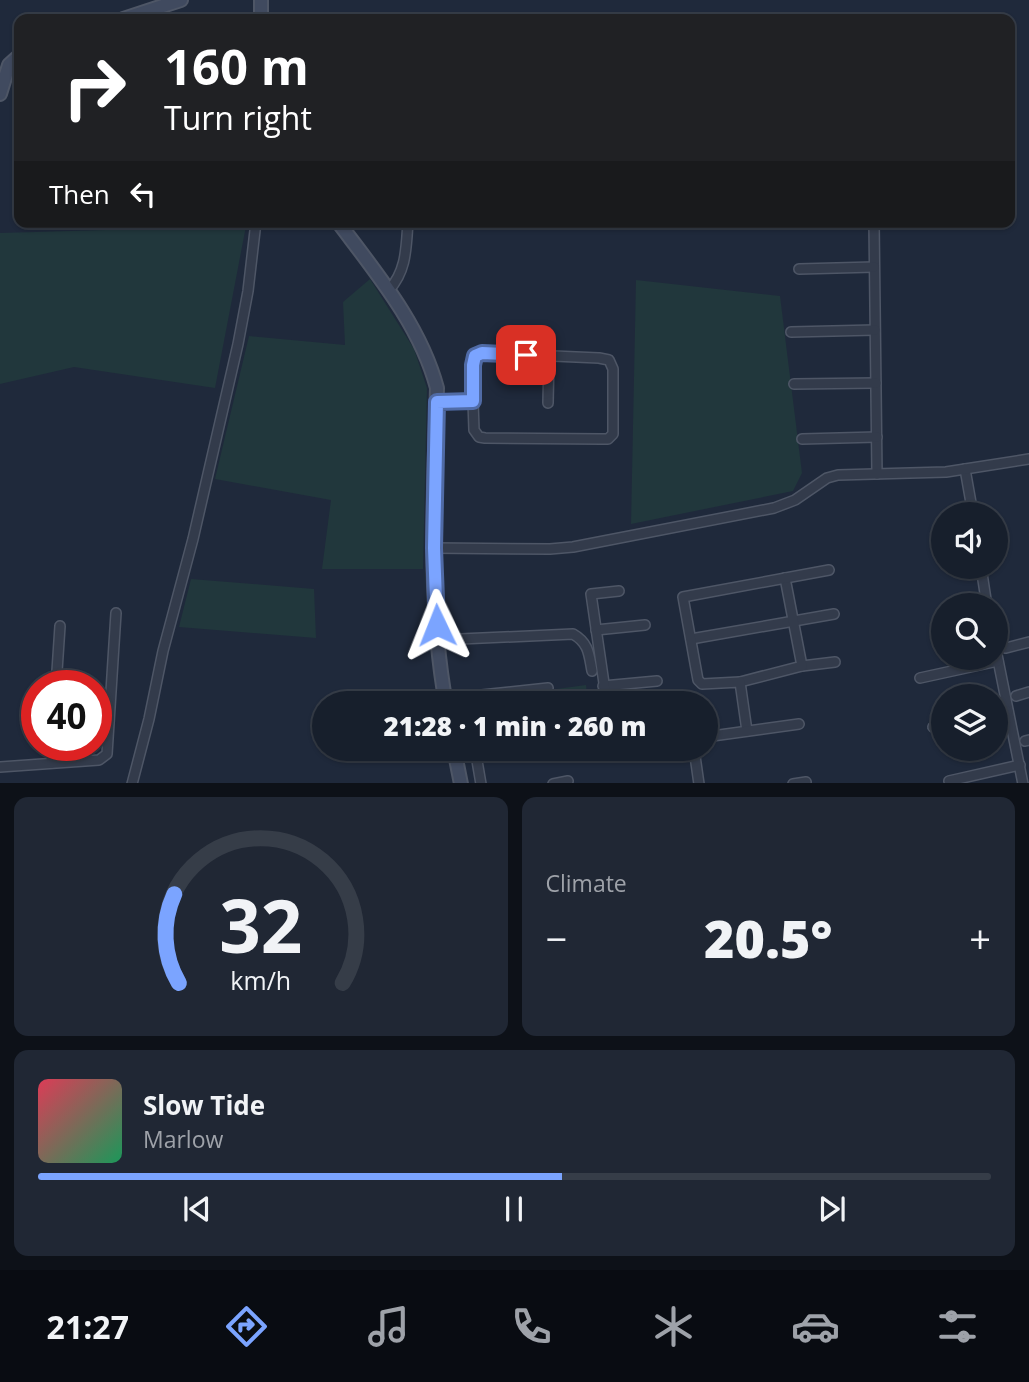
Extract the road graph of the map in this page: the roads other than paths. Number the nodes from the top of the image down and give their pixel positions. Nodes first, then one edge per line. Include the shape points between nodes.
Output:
1 (181, 0) edge
2 (138, 14) edge
3 (14, 60) edge
4 (0, 93) edge
5 (255, 228) edge
6 (342, 228) edge
7 (407, 228) edge
8 (874, 228) edge
9 (874, 267) junction
10 (799, 269) dead end
11 (389, 290) junction
12 (875, 330) junction
13 (791, 332) dead end
14 (549, 356) junction
15 (876, 383) junction
16 (794, 384) dead end
17 (473, 401) junction
18 (437, 402) junction
19 (548, 403) dead end
20 (877, 437) junction
21 (802, 439) dead end
22 (1029, 459) edge
23 (965, 469) junction
24 (877, 474) junction
25 (971, 502) edge
26 (434, 548) junction
27 (829, 570) dead end
28 (785, 578) junction
29 (620, 591) dead end
30 (116, 613) dead end
31 (834, 614) dead end
32 (793, 621) junction
33 (645, 625) dead end
34 (60, 626) dead end
35 (596, 630) junction
36 (691, 639) junction
37 (438, 640) junction
38 (1029, 642) edge
39 (1008, 647) edge
40 (835, 662) dead end
41 (802, 666) junction
42 (57, 670) edge
43 (957, 670) edge
44 (1000, 670) edge
45 (592, 671) dead end
46 (920, 678) dead end
47 (657, 681) dead end
48 (740, 682) junction
49 (603, 686) junction
50 (548, 688) dead end
51 (444, 691) edge
52 (520, 691) edge
53 (604, 691) edge
54 (1029, 692) edge
55 (1016, 695) dead end
56 (1009, 711) joint
57 (799, 724) dead end
58 (747, 731) junction
59 (718, 735) edge
60 (456, 761) edge
61 (477, 761) edge
62 (696, 761) edge
63 (52, 763) joint
64 (1020, 765) junction
65 (0, 767) edge
66 (568, 781) dead end
67 (949, 781) dead end
68 (806, 782) dead end
69 (132, 783) edge
70 (461, 783) edge
71 (481, 783) edge
72 (554, 783) edge
73 (699, 783) edge
74 (793, 783) edge
75 (1023, 783) edge

1 - 2 street
3 - 4 street
5 - 69 street via 238,344
6 - 11 street
7 - 11 street via 401,275
8 - 9 street
9 - 10 street
9 - 12 street
11 - 18 street via 422,344 437,388
12 - 13 street
12 - 15 street
14 - 17 street via 475,356
14 - 17 street via 609,360 613,369 613,434 608,439 479,437 474,430
14 - 19 street
15 - 16 street
15 - 20 street
17 - 18 street
18 - 26 street
20 - 21 street
20 - 24 street
22 - 23 street
23 - 24 street
23 - 25 street
24 - 26 street via 827,478 774,508 573,547
26 - 37 street
27 - 28 street
28 - 32 street
28 - 36 street via 683,597
29 - 35 street via 591,594
30 - 63 street via 107,754 99,760
31 - 32 street
32 - 36 street
32 - 41 street
33 - 35 street
34 - 42 street
35 - 49 street
36 - 48 street via 702,684
37 - 45 street via 573,634 588,648
37 - 51 street
38 - 39 street
40 - 41 street
41 - 48 street
43 - 46 street
44 - 56 street
47 - 49 street
48 - 58 street
49 - 53 street
50 - 52 street
54 - 55 street
56 - 64 street
57 - 58 street
58 - 59 street
60 - 70 street
61 - 71 street
62 - 73 street
63 - 65 street
64 - 67 street
64 - 75 street
66 - 72 street
68 - 74 street

